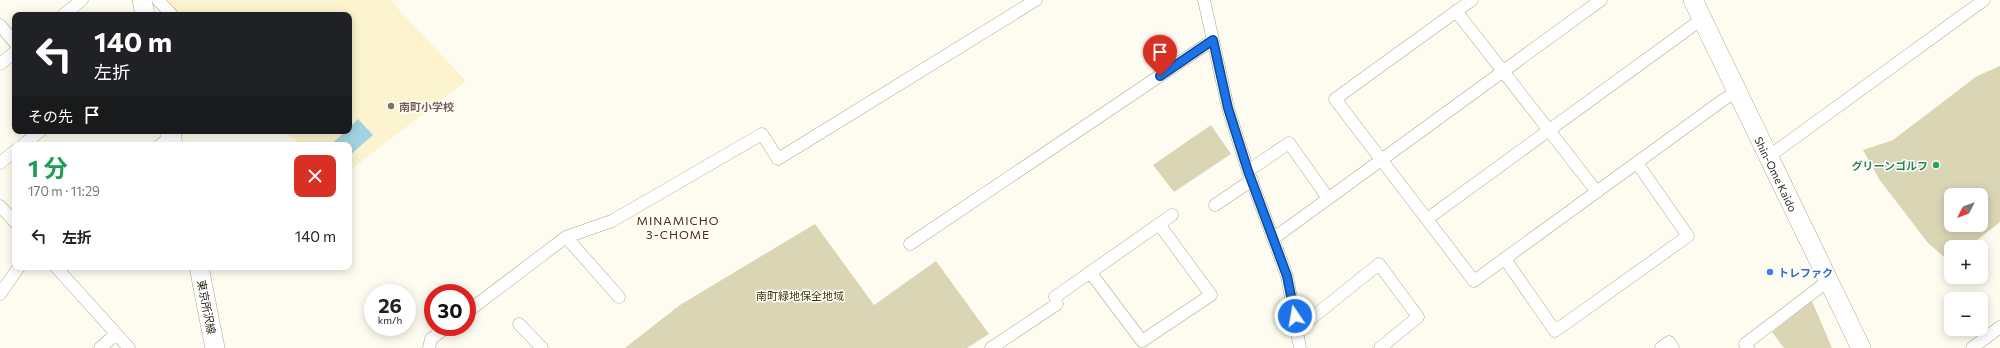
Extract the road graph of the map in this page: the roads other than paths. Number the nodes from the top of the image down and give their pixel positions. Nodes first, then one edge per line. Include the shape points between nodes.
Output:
1 (82, 0) edge
2 (142, 0) edge
3 (158, 0) edge
4 (1036, 0) edge
5 (1204, 0) edge
6 (1472, 0) edge
7 (1601, 0) edge
8 (1693, 0) edge
9 (1984, 0) edge
10 (1456, 11) junction
11 (67, 12) edge
12 (144, 12) edge
13 (169, 12) edge
14 (1702, 19) junction
15 (0, 25) edge
16 (12, 39) edge
17 (1213, 40) junction
18 (12, 54) edge
19 (0, 64) edge
20 (1503, 71) junction
21 (1736, 92) junction
22 (1549, 131) junction
23 (36, 134) edge
24 (26, 142) edge
25 (12, 153) edge
26 (1768, 158) junction
27 (1380, 160) junction
28 (0, 163) edge
29 (1637, 163) junction
30 (1250, 176) junction
31 (1597, 192) junction
32 (1328, 198) junction
33 (1215, 205) dead end
34 (0, 206) edge
35 (1172, 215) dead end
36 (12, 219) edge
37 (1427, 219) junction
38 (1159, 224) junction
39 (566, 237) junction
40 (1274, 238) junction
41 (910, 244) dead end
42 (1505, 259) junction
43 (17, 270) edge
44 (59, 270) edge
45 (200, 270) edge
46 (1090, 272) junction
47 (1828, 281) junction
48 (0, 294) edge
49 (619, 297) dead end
50 (476, 305) edge
51 (519, 324) dead end
52 (2000, 327) edge
53 (1298, 329) junction
54 (116, 334) junction
55 (435, 336) edge
56 (100, 348) edge
57 (129, 348) edge
58 (215, 348) edge
59 (429, 348) edge
60 (542, 348) edge
61 (991, 348) edge
62 (1300, 348) edge
63 (1380, 348) edge
64 (1661, 348) edge
65 (1673, 348) edge
66 (1748, 348) edge
67 (1861, 348) edge
68 (1972, 348) edge

1 - 11 street
2 - 12 main road
3 - 13 street
4 - 39 street via 778,159 762,134 612,220
5 - 17 street
6 - 10 street
7 - 20 street
8 - 14 main road, Shin-Ome Kaido
9 - 26 street
10 - 20 street
10 - 27 street via 1335,99
14 - 21 main road, Shin-Ome Kaido
14 - 22 street
15 - 16 street
17 - 30 street via 1228,108
17 - 41 street
18 - 19 street
20 - 22 street
20 - 27 street
21 - 26 main road, Shin-Ome Kaido
21 - 29 street
22 - 31 street
22 - 37 street
23 - 24 street
25 - 28 street
26 - 47 main road, Shin-Ome Kaido
27 - 32 street
27 - 37 street
29 - 31 street
29 - 42 street via 1688,236 1556,331
30 - 32 street via 1289,143
30 - 33 street
30 - 40 street
31 - 42 street
32 - 40 street
34 - 36 street
35 - 38 street
37 - 42 street via 1474,281
38 - 46 street
38 - 46 street via 1211,295 1142,341
39 - 49 street
39 - 50 street
40 - 53 street via 1287,276
43 - 48 street
44 - 54 street
45 - 58 main road, 東京所沢線
46 - 61 street via 1055,297 1057,304
47 - 66 street via 1745,344
47 - 67 main road, Shin-Ome Kaido
51 - 60 street
52 - 68 street
53 - 62 street
53 - 63 street via 1379,264 1418,317
54 - 56 street
54 - 57 street
55 - 59 street via 431,339
64 - 65 street via 1669,342

